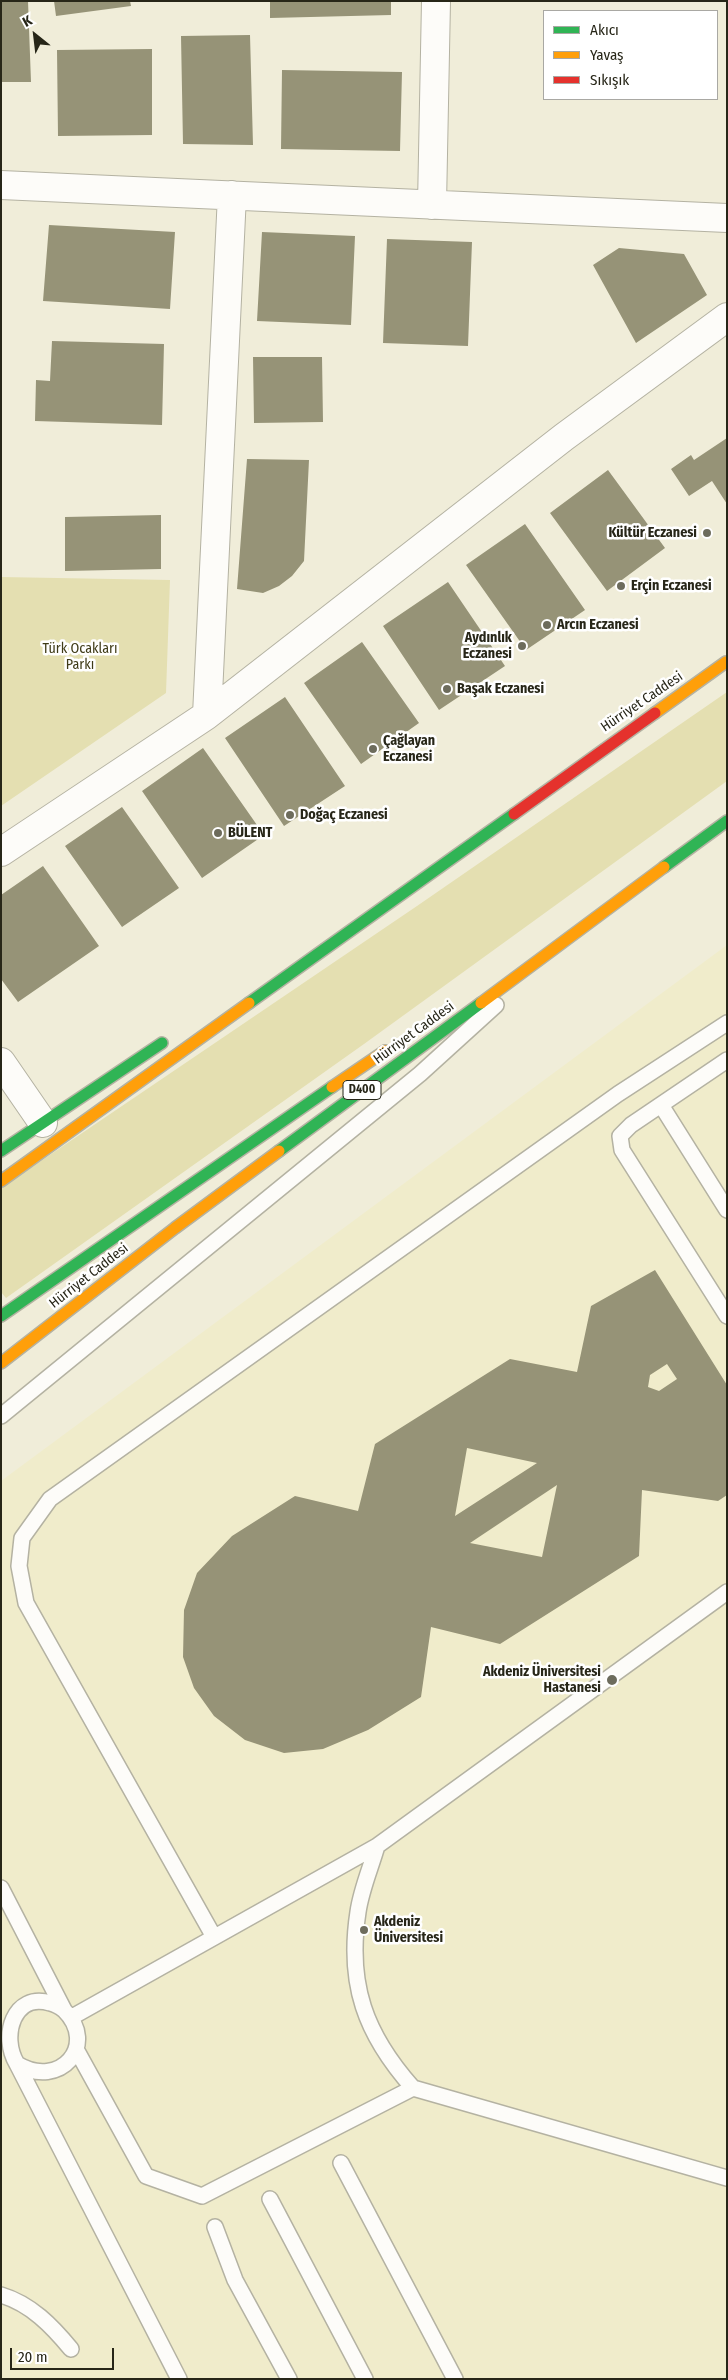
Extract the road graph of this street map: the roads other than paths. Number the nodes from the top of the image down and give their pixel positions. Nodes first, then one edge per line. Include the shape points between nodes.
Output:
1 (436, 1) edge
2 (1, 185) edge
3 (232, 195) junction
4 (432, 205) junction
5 (724, 220) edge
6 (727, 318) edge
7 (726, 662) edge
8 (207, 715) junction
9 (727, 814) edge
10 (727, 821) edge
11 (1, 852) edge
12 (341, 923) dead end
13 (552, 943) junction
14 (727, 1023) edge
15 (175, 1034) dead end
16 (392, 1046) dead end
17 (1, 1062) edge
18 (724, 1068) edge
19 (661, 1105) junction
20 (43, 1124) junction
21 (1, 1152) edge
22 (1, 1180) edge
23 (727, 1210) edge
24 (1, 1316) edge
25 (727, 1316) edge
26 (1, 1363) edge
27 (1, 1416) edge
28 (727, 1592) edge
29 (377, 1846) junction
30 (1, 1888) edge
31 (214, 1936) junction
32 (68, 2013) junction
33 (3, 2037) edge
34 (76, 2048) junction
35 (10, 2061) edge
36 (413, 2088) junction
37 (341, 2163) dead end
38 (727, 2178) edge
39 (270, 2199) dead end
40 (215, 2227) dead end
41 (1, 2295) edge
42 (71, 2349) dead end
43 (179, 2379) edge
44 (289, 2379) edge
45 (365, 2379) edge
46 (455, 2379) edge

1 - 4 street
2 - 3 street
3 - 4 street
3 - 8 street
4 - 5 street
6 - 8 street via 564,437
7 - 12 highway, Hürriyet Caddesi
7 - 22 highway
8 - 11 street
9 - 13 highway
10 - 13 highway, Hürriyet Caddesi / D400
13 - 26 highway, Hürriyet Caddesi / D400
13 - 27 lane via 453,1046
14 - 31 lane via 618,1094 50,1499 22,1538 19,1566 26,1603
15 - 20 highway
16 - 24 highway
17 - 20 street
18 - 19 lane
19 - 23 lane
19 - 25 lane via 620,1136 622,1150
20 - 21 highway
28 - 29 lane
29 - 31 lane
29 - 36 lane via 358,1911 353,1963 363,2012 391,2063
30 - 32 lane
31 - 32 lane
32 - 33 lane via 49,2002 33,2002 18,2010
32 - 34 lane via 78,2038
33 - 35 lane
34 - 35 lane via 69,2061 44,2073 29,2071
34 - 36 lane via 146,2176 202,2196
35 - 43 lane
36 - 38 lane
37 - 46 lane
39 - 45 lane
40 - 44 lane via 235,2280
41 - 42 lane via 13,2298 38,2314

